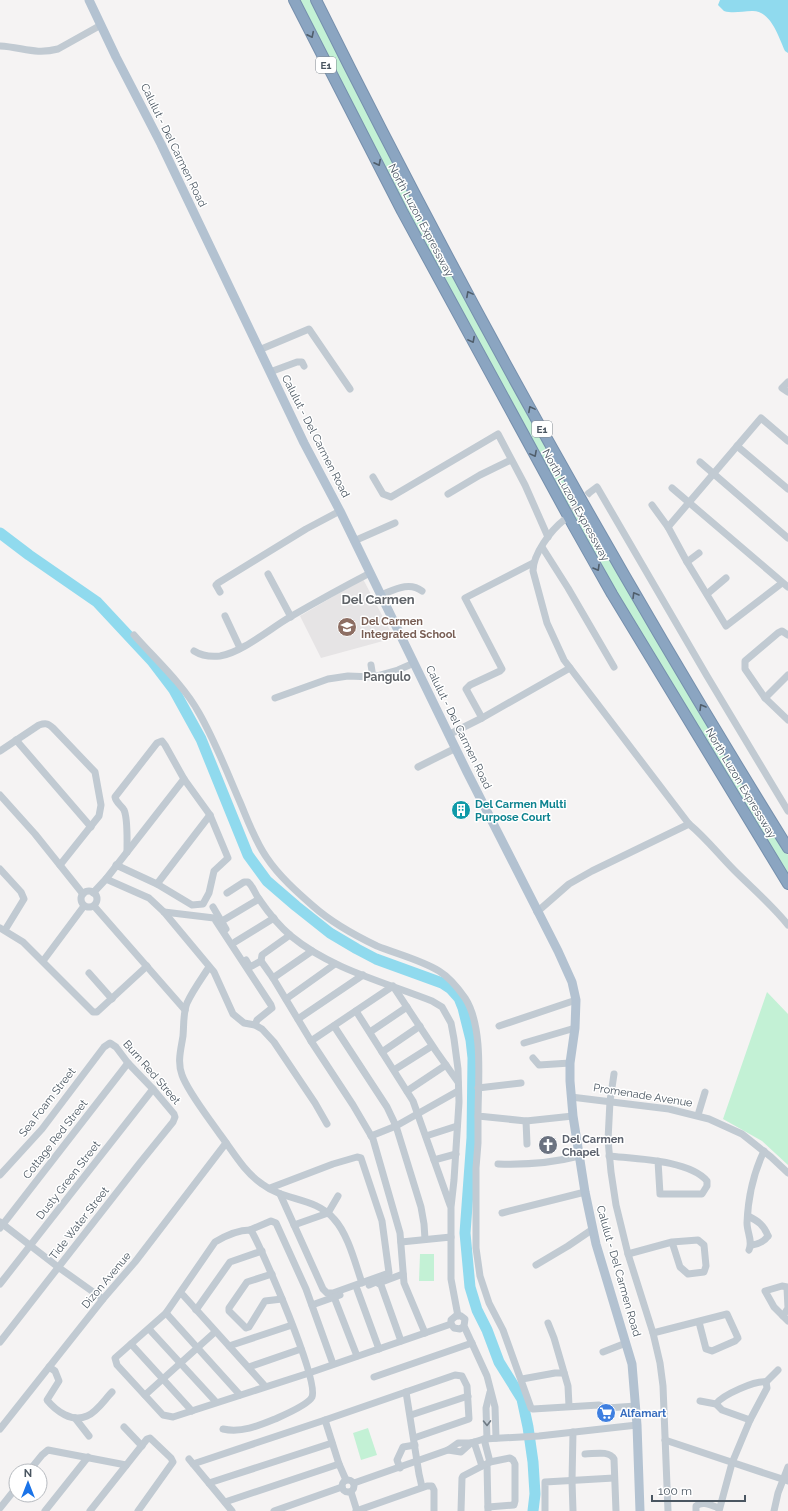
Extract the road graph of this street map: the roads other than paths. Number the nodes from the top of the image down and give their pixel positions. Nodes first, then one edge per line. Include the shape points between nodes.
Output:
1 (89, 0) edge
2 (294, 0) edge
3 (316, 0) edge
4 (101, 25) junction
5 (0, 46) edge
6 (259, 350) junction
7 (304, 366) dead end
8 (270, 372) junction
9 (788, 382) edge
10 (350, 389) dead end
11 (788, 392) edge
12 (788, 441) edge
13 (737, 446) junction
14 (511, 460) junction
15 (700, 462) dead end
16 (713, 473) junction
17 (373, 477) dead end
18 (672, 488) dead end
19 (788, 489) edge
20 (589, 493) dead end
21 (448, 494) dead end
22 (689, 502) junction
23 (652, 505) dead end
24 (340, 511) junction
25 (564, 520) tunnel mouth
26 (395, 523) dead end
27 (668, 527) junction
28 (548, 537) junction
29 (788, 538) edge
30 (354, 541) junction
31 (542, 547) junction
32 (699, 553) dead end
33 (687, 562) junction
34 (533, 563) junction
35 (370, 573) junction
36 (268, 574) dead end
37 (726, 578) dead end
38 (785, 585) edge
39 (422, 591) dead end
40 (220, 592) dead end
41 (707, 594) junction
42 (381, 595) junction
43 (225, 616) dead end
44 (290, 617) junction
45 (134, 635) dead end
46 (788, 635) edge
47 (240, 648) junction
48 (194, 651) dead end
49 (414, 663) junction
50 (372, 665) dead end
51 (614, 667) dead end
52 (570, 668) junction
53 (788, 675) edge
54 (373, 678) junction
55 (275, 698) dead end
56 (765, 698) junction
57 (482, 718) junction
58 (787, 719) edge
59 (450, 734) junction
60 (16, 740) junction
61 (456, 748) junction
62 (0, 751) edge
63 (418, 767) dead end
64 (184, 779) junction
65 (0, 795) edge
66 (788, 811) edge
67 (210, 815) junction
68 (689, 824) junction
69 (91, 827) junction
70 (788, 848) edge
71 (127, 852) junction
72 (60, 865) junction
73 (116, 865) junction
74 (0, 869) edge
75 (106, 879) junction
76 (157, 884) junction
77 (788, 884) edge
78 (93, 893) junction
79 (227, 893) dead end
80 (83, 894) junction
81 (259, 899) junction
82 (84, 906) junction
83 (94, 906) junction
84 (213, 907) dead end
85 (164, 912) junction
86 (537, 912) junction
87 (274, 918) junction
88 (222, 921) junction
89 (788, 925) edge
90 (2, 929) edge
91 (290, 935) junction
92 (235, 942) junction
93 (312, 951) junction
94 (43, 961) junction
95 (261, 961) junction
96 (336, 964) junction
97 (147, 966) junction
98 (209, 966) junction
99 (89, 973) dead end
100 (363, 975) junction
101 (273, 978) junction
102 (393, 986) junction
103 (112, 999) junction
104 (286, 999) junction
105 (576, 1000) junction
106 (407, 1007) junction
107 (185, 1010) junction
108 (356, 1011) junction
109 (298, 1019) junction
110 (255, 1026) junction
111 (334, 1026) junction
112 (420, 1026) junction
113 (499, 1026) dead end
114 (575, 1028) junction
115 (370, 1032) junction
116 (311, 1041) junction
117 (110, 1043) joint
118 (524, 1044) dead end
119 (432, 1046) junction
120 (382, 1052) junction
121 (533, 1058) dead end
122 (128, 1063) junction
123 (570, 1063) junction
124 (446, 1065) junction
125 (394, 1070) junction
126 (614, 1074) dead end
127 (458, 1082) junction
128 (521, 1083) dead end
129 (478, 1088) junction
130 (153, 1089) junction
131 (407, 1091) junction
132 (458, 1091) junction
133 (705, 1092) dead end
134 (571, 1097) junction
135 (610, 1101) junction
136 (418, 1114) junction
137 (698, 1115) junction
138 (478, 1116) junction
139 (573, 1116) junction
140 (175, 1117) joint
141 (526, 1121) junction
142 (327, 1124) dead end
143 (396, 1126) junction
144 (457, 1126) junction
145 (371, 1136) junction
146 (426, 1136) junction
147 (226, 1143) junction
148 (527, 1144) dead end
149 (764, 1151) junction
150 (456, 1154) junction
151 (579, 1156) junction
152 (610, 1156) junction
153 (434, 1160) junction
154 (658, 1160) junction
155 (498, 1164) dead end
156 (788, 1173) edge
157 (0, 1175) edge
158 (270, 1188) junction
159 (585, 1192) junction
160 (280, 1194) junction
161 (338, 1196) dead end
162 (450, 1207) junction
163 (328, 1213) junction
164 (502, 1213) dead end
165 (748, 1216) junction
166 (1, 1225) edge
167 (294, 1225) junction
168 (593, 1228) junction
169 (250, 1230) junction
170 (451, 1237) junction
171 (426, 1239) junction
172 (401, 1242) junction
173 (672, 1242) junction
174 (30, 1245) junction
175 (262, 1251) junction
176 (628, 1254) junction
177 (536, 1265) dead end
178 (58, 1268) junction
179 (272, 1274) junction
180 (403, 1274) junction
181 (362, 1283) junction
182 (379, 1283) junction
183 (0, 1284) edge
184 (788, 1288) edge
185 (357, 1289) junction
186 (180, 1294) junction
187 (334, 1297) junction
188 (103, 1299) junction
189 (282, 1299) junction
190 (312, 1305) junction
191 (196, 1310) junction
192 (166, 1313) junction
193 (458, 1316) junction
194 (786, 1319) edge
195 (699, 1322) junction
196 (548, 1323) dead end
197 (451, 1324) junction
198 (292, 1325) junction
199 (464, 1326) junction
200 (248, 1328) junction
201 (149, 1329) junction
202 (215, 1332) junction
203 (425, 1333) junction
204 (653, 1333) junction
205 (252, 1337) junction
206 (401, 1341) junction
207 (0, 1342) edge
208 (472, 1343) junction
209 (626, 1343) junction
210 (131, 1344) junction
211 (229, 1346) junction
212 (198, 1347) junction
213 (379, 1348) junction
214 (300, 1349) junction
215 (603, 1352) dead end
216 (357, 1356) junction
217 (180, 1364) junction
218 (333, 1364) junction
219 (49, 1367) junction
220 (249, 1367) junction
221 (778, 1370) dead end
222 (309, 1373) junction
223 (564, 1373) junction
224 (374, 1377) dead end
225 (163, 1379) junction
226 (522, 1379) junction
227 (766, 1382) junction
228 (265, 1386) junction
229 (490, 1390) junction
230 (112, 1392) dead end
231 (406, 1392) junction
232 (145, 1395) junction
233 (240, 1395) junction
234 (468, 1396) junction
235 (700, 1401) dead end
236 (216, 1402) junction
237 (716, 1404) junction
238 (569, 1406) junction
239 (636, 1406) junction
240 (192, 1411) junction
241 (411, 1415) junction
242 (75, 1418) junction
243 (325, 1420) junction
244 (750, 1420) junction
245 (637, 1425) junction
246 (124, 1427) dead end
247 (223, 1429) dead end
248 (0, 1430) edge
249 (573, 1432) junction
250 (89, 1436) dead end
251 (496, 1438) junction
252 (486, 1439) junction
253 (665, 1440) junction
254 (414, 1442) junction
255 (332, 1443) junction
256 (473, 1443) junction
257 (142, 1446) junction
258 (585, 1454) dead end
259 (88, 1458) junction
260 (417, 1462) junction
261 (36, 1463) edge
262 (732, 1463) junction
263 (339, 1464) junction
264 (486, 1464) junction
265 (126, 1465) junction
266 (788, 1466) edge
267 (400, 1468) junction
268 (614, 1478) junction
269 (346, 1480) junction
270 (572, 1481) junction
271 (785, 1481) edge
272 (209, 1484) junction
273 (354, 1484) junction
274 (342, 1487) junction
275 (422, 1487) junction
276 (351, 1492) junction
277 (8, 1498) edge
278 (224, 1502) junction
279 (0, 1508) edge
280 (488, 1509) edge
281 (434, 1510) edge
282 (719, 1510) edge
283 (46, 1511) edge
284 (90, 1511) edge
285 (138, 1511) edge
286 (232, 1511) edge
287 (274, 1511) edge
288 (357, 1511) edge
289 (426, 1511) edge
290 (461, 1511) edge
291 (546, 1511) edge
292 (573, 1511) edge
293 (616, 1511) edge
294 (640, 1511) edge
295 (668, 1511) edge
296 (696, 1511) edge
297 (774, 1511) edge

1 - 4 main road, Calulut - Del Carmen Road
2 -> 77 highway, North Luzon Expressway / E1 via 402,211 569,519
70 -> 3 highway, North Luzon Expressway / E1 via 630,586 557,456 419,201
4 - 5 street via 58,49 44,52
4 - 6 main road, Calulut - Del Carmen Road
6 - 8 main road, Calulut - Del Carmen Road
6 - 10 street via 309,330
7 - 8 street via 302,362 297,362
8 - 24 main road, Calulut - Del Carmen Road
9 - 11 street via 782,388
12 - 13 street via 761,418
13 - 16 street
13 - 19 street
14 - 17 street via 498,434 391,497 383,494
14 - 21 street
14 - 28 street
15 - 16 street
16 - 22 street
16 - 29 street
18 - 22 street
20 - 66 street via 597,487
22 - 27 street
22 - 38 street
23 - 27 street
24 - 30 main road, Calulut - Del Carmen Road
24 - 40 street via 218,583 216,585
25 - 28 street
26 - 30 street
27 - 33 street
28 - 31 street
30 - 35 main road, Calulut - Del Carmen Road
31 - 34 street
31 - 51 street
32 - 33 street
33 - 41 street
34 - 52 street via 547,623
34 - 57 street via 464,598 502,669 466,689
35 - 42 main road, Calulut - Del Carmen Road
35 - 44 street
36 - 44 street
37 - 41 street
38 - 41 street via 726,626
39 - 42 street via 408,585
42 - 49 main road, Calulut - Del Carmen Road
43 - 47 street
44 - 47 street
45 - 129 street via 180,686 198,711 228,772 252,832 268,860 279,873 314,907 342,928 439,971 457,988 472,1014 477,1035
46 - 56 street via 782,631 745,661 745,669
47 - 48 street via 221,656 202,655
49 - 54 street
49 - 59 main road, Calulut - Del Carmen Road
50 - 54 street
52 - 57 street
52 - 68 street
53 - 56 street
54 - 55 street via 348,676 328,679
56 - 58 street
57 - 59 street
59 - 61 main road, Calulut - Del Carmen Road
60 - 62 street
60 - 69 street
60 - 69 street via 39,725 49,724 95,772 101,805 99,816
61 - 63 street
61 - 86 main road, Calulut - Del Carmen Road
64 - 67 street
64 - 71 street
64 - 71 street via 165,744 160,741 114,797 124,809
65 - 72 street
67 - 76 street
67 - 76 street via 228,857 214,871 209,893 203,904 192,905
68 - 86 street via 592,870 569,884
68 - 89 street
69 - 72 street
71 - 73 street
72 - 80 street
73 - 75 street
73 - 76 street
74 - 90 street via 21,892 24,899
75 - 78 street
75 - 85 street via 150,898
78 - 80 street via 88,891
78 - 83 street via 97,898
79 - 81 street via 248,882
80 - 82 street via 81,902
81 - 87 street
81 - 88 street
82 - 83 street
82 - 94 street
83 - 97 street
84 - 88 street
85 - 98 street
85 - 110 street via 214,918 271,1005 272,1008 257,1020
86 - 105 main road, Calulut - Del Carmen Road via 569,974
87 - 91 street
87 - 92 street
88 - 92 street
90 - 94 street via 22,942
91 - 93 street
91 - 95 street via 262,955
92 - 95 street via 250,967
93 - 96 street
93 - 101 street
94 - 103 street via 93,1012 97,1012
95 - 101 street
96 - 100 street
96 - 104 street
97 - 103 street
97 - 107 street
98 - 107 street
98 - 110 street via 233,1014 244,1023
99 - 103 street
100 - 102 street
100 - 109 street
101 - 104 street
102 - 106 street
102 - 108 street
102 - 127 street via 442,1007 454,1039
104 - 109 street
105 - 113 street
105 - 114 main road, Calulut - Del Carmen Road
106 - 112 street
106 - 115 street
107 - 147 street via 180,1054 181,1073
108 - 111 street
108 - 115 street
109 - 116 street
110 - 142 street via 262,1029 274,1042
111 - 116 street
111 - 143 street via 387,1107
112 - 119 street
112 - 120 street
114 - 118 street
114 - 123 main road, Calulut - Del Carmen Road
115 - 120 street
116 - 145 street
117 - 122 street, Burn Red Street
117 - 157 street, Sea Foam Street via 104,1047 42,1129
119 - 124 street
119 - 125 street
120 - 125 street
121 - 123 street via 539,1064
122 - 130 street, Burn Red Street
122 - 166 street, Cottage Red Street
123 - 134 main road, Calulut - Del Carmen Road
124 - 127 street
124 - 131 street
125 - 131 street
126 - 135 street
127 - 132 street
128 - 129 street
129 - 138 street
130 - 140 street, Burn Red Street
130 - 174 street, Dusty Green Street
131 - 136 street
132 - 136 street
132 - 144 street
133 - 137 street
134 - 135 street, Promenade Avenue
134 - 139 main road, Calulut - Del Carmen Road
135 - 137 street, Promenade Avenue
135 - 152 street
136 - 143 street
136 - 146 street
137 - 149 street, Promenade Avenue via 742,1134
138 - 141 street
138 - 226 street via 476,1248 480,1276 489,1304 503,1330
139 - 141 street
139 - 151 main road, Calulut - Del Carmen Road
140 - 178 street, Tide Water Street
141 - 148 street
143 - 145 street
143 - 171 street via 421,1207
144 - 146 street
144 - 150 street
145 - 172 street
146 - 153 street
147 - 158 street via 251,1174 262,1185
147 - 188 street, Dizon Avenue via 136,1262
149 - 156 street, Promenade Avenue
149 - 165 street via 756,1167
150 - 153 street
150 - 162 street
151 - 155 street via 519,1165
151 - 159 main road, Calulut - Del Carmen Road
152 - 154 street
152 - 176 street via 616,1205
153 - 162 street
154 - 154 street via 704,1177 707,1181 705,1191 702,1194 660,1194
158 - 160 street
158 - 181 street via 333,1164 361,1158 382,1221 389,1271
159 - 164 street
159 - 168 main road, Calulut - Del Carmen Road
160 - 163 street via 306,1201
160 - 167 street
161 - 163 street
162 - 170 street
163 - 167 street
163 - 181 street via 342,1230
165 - 165 street via 748,1232 750,1248 771,1236 760,1222
166 - 174 street
167 - 181 street via 323,1290 334,1293
168 - 177 street
168 - 209 main road, Calulut - Del Carmen Road
169 - 175 street
169 - 186 street via 215,1242
169 - 190 street via 271,1221 276,1223
170 - 171 street
170 - 193 street via 451,1279
171 - 172 street
172 - 180 street
173 - 173 street via 701,1242 704,1245 704,1272 688,1274 683,1270
173 - 176 street
174 - 178 street
174 - 183 street, Dusty Green Street
175 - 179 street
175 - 191 street via 230,1262
176 - 204 street
178 - 188 street
178 - 207 street, Tide Water Street
179 - 189 street
179 - 200 street via 247,1282 229,1308 229,1311
180 - 182 street
180 - 203 street via 404,1283
182 - 185 street
182 - 206 street
184 - 194 street
184 - 194 street via 782,1286 765,1291 774,1307
185 - 187 street
185 - 213 street
186 - 191 street
186 - 192 street
187 - 190 street
187 - 216 street
188 - 219 street, Dizon Avenue
189 - 198 street
189 - 200 street via 265,1301
190 - 218 street
191 - 202 street
192 - 201 street
192 - 212 street
193 - 197 street via 453,1318
193 - 199 street via 464,1319
195 - 195 street via 727,1314 738,1338 708,1351
195 - 204 street
196 - 223 street
197 - 199 street via 457,1329
197 - 203 street
198 - 205 street
198 - 214 street
199 - 208 street
200 - 205 street
201 - 210 street
201 - 217 street
202 - 211 street
202 - 212 street
203 - 206 street
204 - 253 street via 662,1378
205 - 211 street
206 - 213 street
208 - 224 street
208 - 229 street via 485,1371
209 - 215 street
209 - 239 main road, Calulut - Del Carmen Road via 632,1364
210 - 225 street
210 - 232 street via 115,1358
211 - 220 street
212 - 217 street
212 - 233 street
213 - 216 street
214 - 220 street
214 - 222 street
216 - 218 street
217 - 225 street
217 - 236 street
218 - 222 street
219 - 242 street via 55,1371 59,1381 47,1400 60,1412
219 - 248 street, Dizon Avenue
220 - 228 street
221 - 227 street
222 - 228 street
222 - 247 street via 312,1394 308,1401 287,1414 252,1428
223 - 226 street
223 - 238 street via 568,1386
225 - 232 street
225 - 240 street
226 - 238 street via 533,1409
227 - 237 street via 752,1384 725,1396
227 - 244 street via 767,1388
228 - 233 street
229 - 251 street via 495,1407
229 -> 252 street via 486,1408
230 - 242 street via 91,1414
231 - 234 street via 458,1375 462,1376 467,1386
231 - 241 street
231 - 243 street
232 - 240 street via 163,1415 173,1417
233 - 236 street
234 - 241 street
234 - 254 street via 468,1420
235 - 237 street
236 - 240 street
237 - 244 street via 722,1410
238 - 239 street
239 - 245 main road, Calulut - Del Carmen Road
241 - 254 street
242 - 250 street
243 - 255 street
243 - 272 street via 191,1461
244 - 262 street
245 - 249 street
245 - 294 main road, Calulut - Del Carmen Road
246 - 257 street
249 - 251 street
249 - 270 street
251 - 252 street
252 - 256 street
252 - 264 street
253 - 262 street
253 - 295 street
254 - 260 street
254 - 267 street via 403,1447 397,1460
255 - 263 street
255 - 272 street
256 - 260 street via 458,1443 448,1450
256 - 264 street
257 - 265 street
257 - 285 street via 150,1438 173,1462
258 - 268 street via 612,1455
259 - 261 street via 48,1450
259 - 265 street
259 - 283 street
260 - 267 street
260 - 275 street
262 - 271 street
262 - 282 street
263 - 269 street
263 - 278 street
264 - 280 street
264 - 280 street via 510,1458 515,1464 514,1505
264 - 290 street via 462,1478
265 - 284 street
266 - 271 street
267 - 273 street
268 - 270 street
268 - 293 street
269 - 273 street via 351,1480
269 - 274 street
270 - 291 street via 545,1482
270 - 292 street
271 - 297 street via 778,1493
272 - 278 street
273 - 276 street
274 - 276 street via 344,1491
274 - 287 street
275 - 281 street via 432,1486
275 - 288 street
276 - 288 street
277 - 279 street
278 - 286 street
281 - 289 street
282 - 296 street via 703,1503 696,1506

